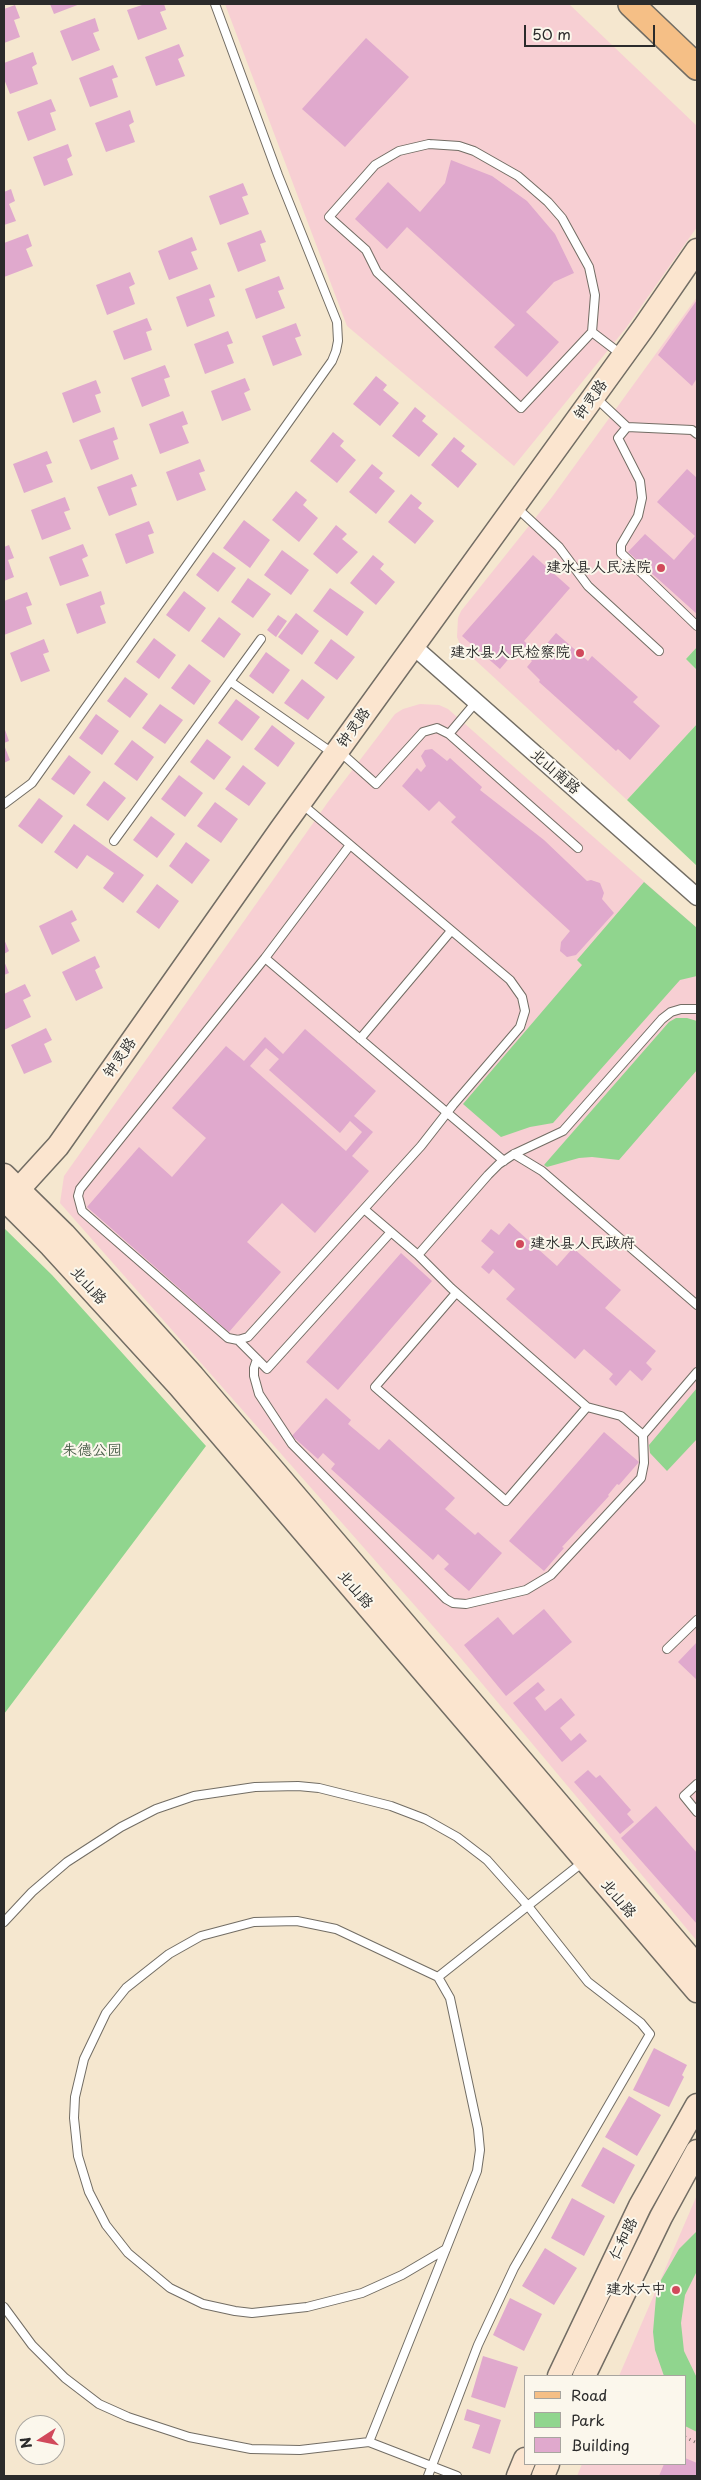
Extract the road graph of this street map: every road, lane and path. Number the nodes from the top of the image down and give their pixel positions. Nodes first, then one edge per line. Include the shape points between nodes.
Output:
1 (215, 4) edge
2 (630, 4) edge
3 (697, 67) edge
4 (697, 250) edge
5 (592, 332) junction
6 (624, 355) junction
7 (594, 396) junction
8 (627, 427) junction
9 (697, 434) edge
10 (515, 505) junction
11 (697, 626) edge
12 (261, 639) dead end
13 (413, 646) junction
14 (659, 652) dead end
15 (231, 682) junction
16 (476, 702) junction
17 (449, 734) junction
18 (336, 752) junction
19 (300, 802) junction
20 (4, 804) edge
21 (114, 841) dead end
22 (350, 845) junction
23 (578, 848) dead end
24 (697, 897) edge
25 (451, 930) junction
26 (265, 958) junction
27 (697, 1009) edge
28 (360, 1039) junction
29 (447, 1113) junction
30 (514, 1154) junction
31 (504, 1161) junction
32 (8, 1192) edge
33 (364, 1209) junction
34 (391, 1232) junction
35 (418, 1255) junction
36 (456, 1293) junction
37 (697, 1305) edge
38 (238, 1340) junction
39 (257, 1360) junction
40 (697, 1372) edge
41 (587, 1407) junction
42 (643, 1435) junction
43 (697, 1620) edge
44 (667, 1649) dead end
45 (697, 1784) edge
46 (697, 1812) edge
47 (585, 1860) junction
48 (528, 1906) junction
49 (4, 1922) edge
50 (697, 1966) edge
51 (438, 1977) junction
52 (697, 1991) edge
53 (697, 2105) edge
54 (697, 2151) edge
55 (446, 2249) junction
56 (4, 2308) edge
57 (558, 2375) edge
58 (584, 2375) edge
59 (369, 2442) junction
60 (524, 2461) edge
61 (432, 2466) junction
62 (428, 2476) edge
63 (457, 2476) edge
64 (518, 2476) edge

1 - 20 lane via 336,322 336,351 32,783
2 - 3 main road
4 - 6 street, 钟灵路
5 - 5 lane via 596,308 593,281 589,267 562,218 534,188 474,151 459,146 429,144 399,151 376,165 329,217 366,250 377,272 521,408
5 - 6 lane
6 - 7 street, 钟灵路
7 - 8 lane
7 - 10 street, 钟灵路
8 - 9 lane via 692,430
8 - 11 lane via 618,438 640,481 642,498 638,516 621,545 621,553
10 - 13 street, 钟灵路
10 - 14 lane via 559,547 588,586
12 - 15 lane
13 - 16 street, 北山南路
13 - 18 street, 钟灵路
15 - 18 lane
15 - 21 lane
16 - 17 lane
16 - 24 street, 北山南路
17 - 18 lane via 437,728 423,732 376,784
17 - 23 lane
18 - 19 street, 钟灵路
19 - 22 lane
19 - 32 street, 钟灵路 via 58,1146
22 - 25 lane
22 - 26 lane
25 - 28 lane
25 - 29 lane via 510,980 522,997 524,1011 520,1027
26 - 28 lane
26 - 38 lane via 80,1189 78,1196 82,1211 228,1338
27 - 30 lane via 681,1009 662,1018 563,1131
28 - 29 lane
29 - 31 lane
29 - 33 lane
30 - 31 lane
30 - 37 lane via 542,1172
31 - 35 lane
32 - 47 street, 北山路 via 51,1246 180,1387
32 - 50 street, 北山路 via 64,1234 193,1376
33 - 34 lane
33 - 38 lane via 248,1337
34 - 35 lane
34 - 39 lane via 267,1369
35 - 36 lane
36 - 41 lane
36 - 41 lane via 375,1387 477,1476 506,1501
38 - 39 lane
39 - 42 lane via 254,1376 259,1394 292,1444 453,1603 466,1604 526,1590 551,1575 641,1478
40 - 42 lane
41 - 42 lane via 621,1416
43 - 44 lane
45 - 46 lane via 684,1796
47 - 48 lane
47 - 52 street, 北山路
48 - 49 lane via 487,1860 458,1837 425,1818 319,1788 276,1786 200,1795 156,1809 120,1827 67,1862
48 - 51 lane
48 - 61 lane via 588,1982 641,2023 650,2034 514,2268 478,2345
51 - 55 lane via 450,1998 480,2150 476,2171
51 - 55 lane via 353,1936 317,1924 276,1920 254,1922 201,1936 139,1976 106,2013 84,2059 74,2118 83,2175 106,2225 142,2266 170,2288 202,2304 252,2313 316,2306 362,2293 402,2275
53 - 57 street, 仁和路 via 640,2206
54 - 58 street, 仁和路 via 661,2217
55 - 59 lane
56 - 59 lane via 32,2346 64,2378 99,2404 128,2417 189,2437 251,2450 300,2450
59 - 61 lane
60 - 64 street
61 - 62 lane
61 - 63 lane

